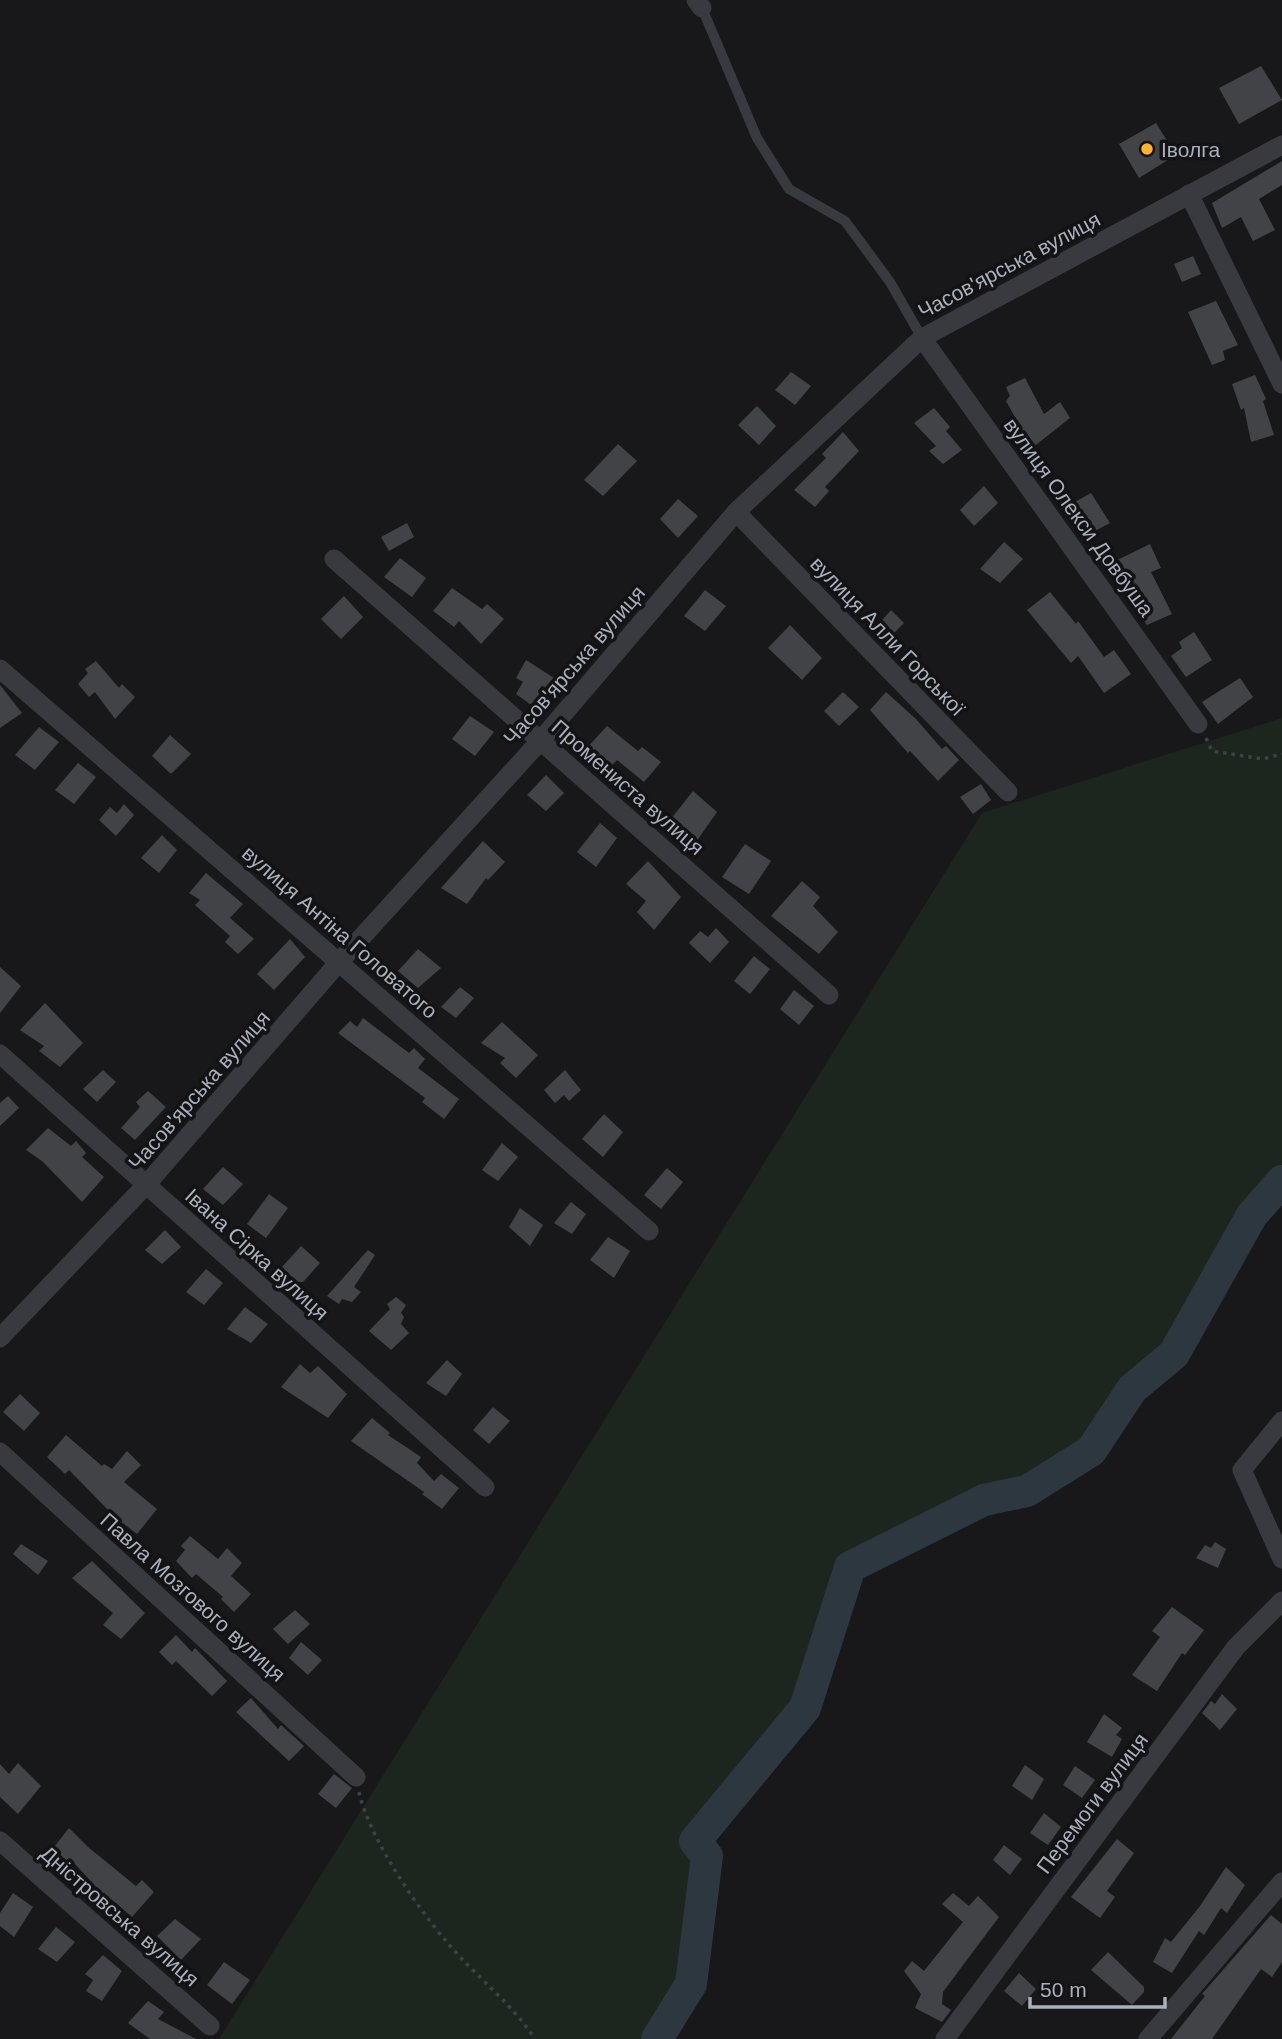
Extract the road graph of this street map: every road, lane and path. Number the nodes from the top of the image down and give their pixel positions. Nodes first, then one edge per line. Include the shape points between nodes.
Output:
1 (699, 4) edge
2 (1282, 145) edge
3 (1189, 194) junction
4 (922, 338) junction
5 (1282, 384) edge
6 (736, 512) junction
7 (334, 559) dead end
8 (0, 668) edge
9 (1198, 724) joint
10 (541, 740) junction
11 (1282, 754) edge
12 (1008, 792) dead end
13 (341, 961) junction
14 (829, 995) dead end
15 (0, 1054) edge
16 (146, 1185) junction
17 (649, 1231) dead end
18 (0, 1338) edge
19 (1282, 1421) edge
20 (0, 1452) edge
21 (485, 1487) dead end
22 (1282, 1559) edge
23 (1282, 1601) edge
24 (356, 1776) joint
25 (0, 1841) edge
26 (1282, 1882) edge
27 (210, 2026) dead end
28 (535, 2039) edge
29 (945, 2039) edge
30 (1148, 2039) edge

1 - 4 lane via 757,138 789,190 845,221 890,282
2 - 3 street, Часов'ярська вулиця
3 - 4 street, Часов'ярська вулиця
3 - 5 street
4 - 6 street, Часов'ярська вулиця
4 - 9 street, вулиця Олекси Довбуша
6 - 10 street, Часов'ярська вулиця
6 - 12 street, вулиця Алли Горської
7 - 10 street, Промениста вулиця
8 - 13 street, вулиця Антіна Головатого
9 - 11 path via 1212,751 1263,759
10 - 13 street, Часов'ярська вулиця
10 - 14 street, Промениста вулиця
13 - 16 street, Часов'ярська вулиця
13 - 17 street, вулиця Антіна Головатого
15 - 16 street, Івана Сірка вулиця
16 - 18 street, Часов'ярська вулиця
16 - 21 street, Івана Сірка вулиця
19 - 22 street via 1242,1470
20 - 24 street, Павла Мозгового вулиця
23 - 29 street, Перемоги вулиця via 1236,1647
24 - 28 path via 376,1837 419,1904 461,1957 522,2018
25 - 27 street, Дністровська вулиця
26 - 30 street

